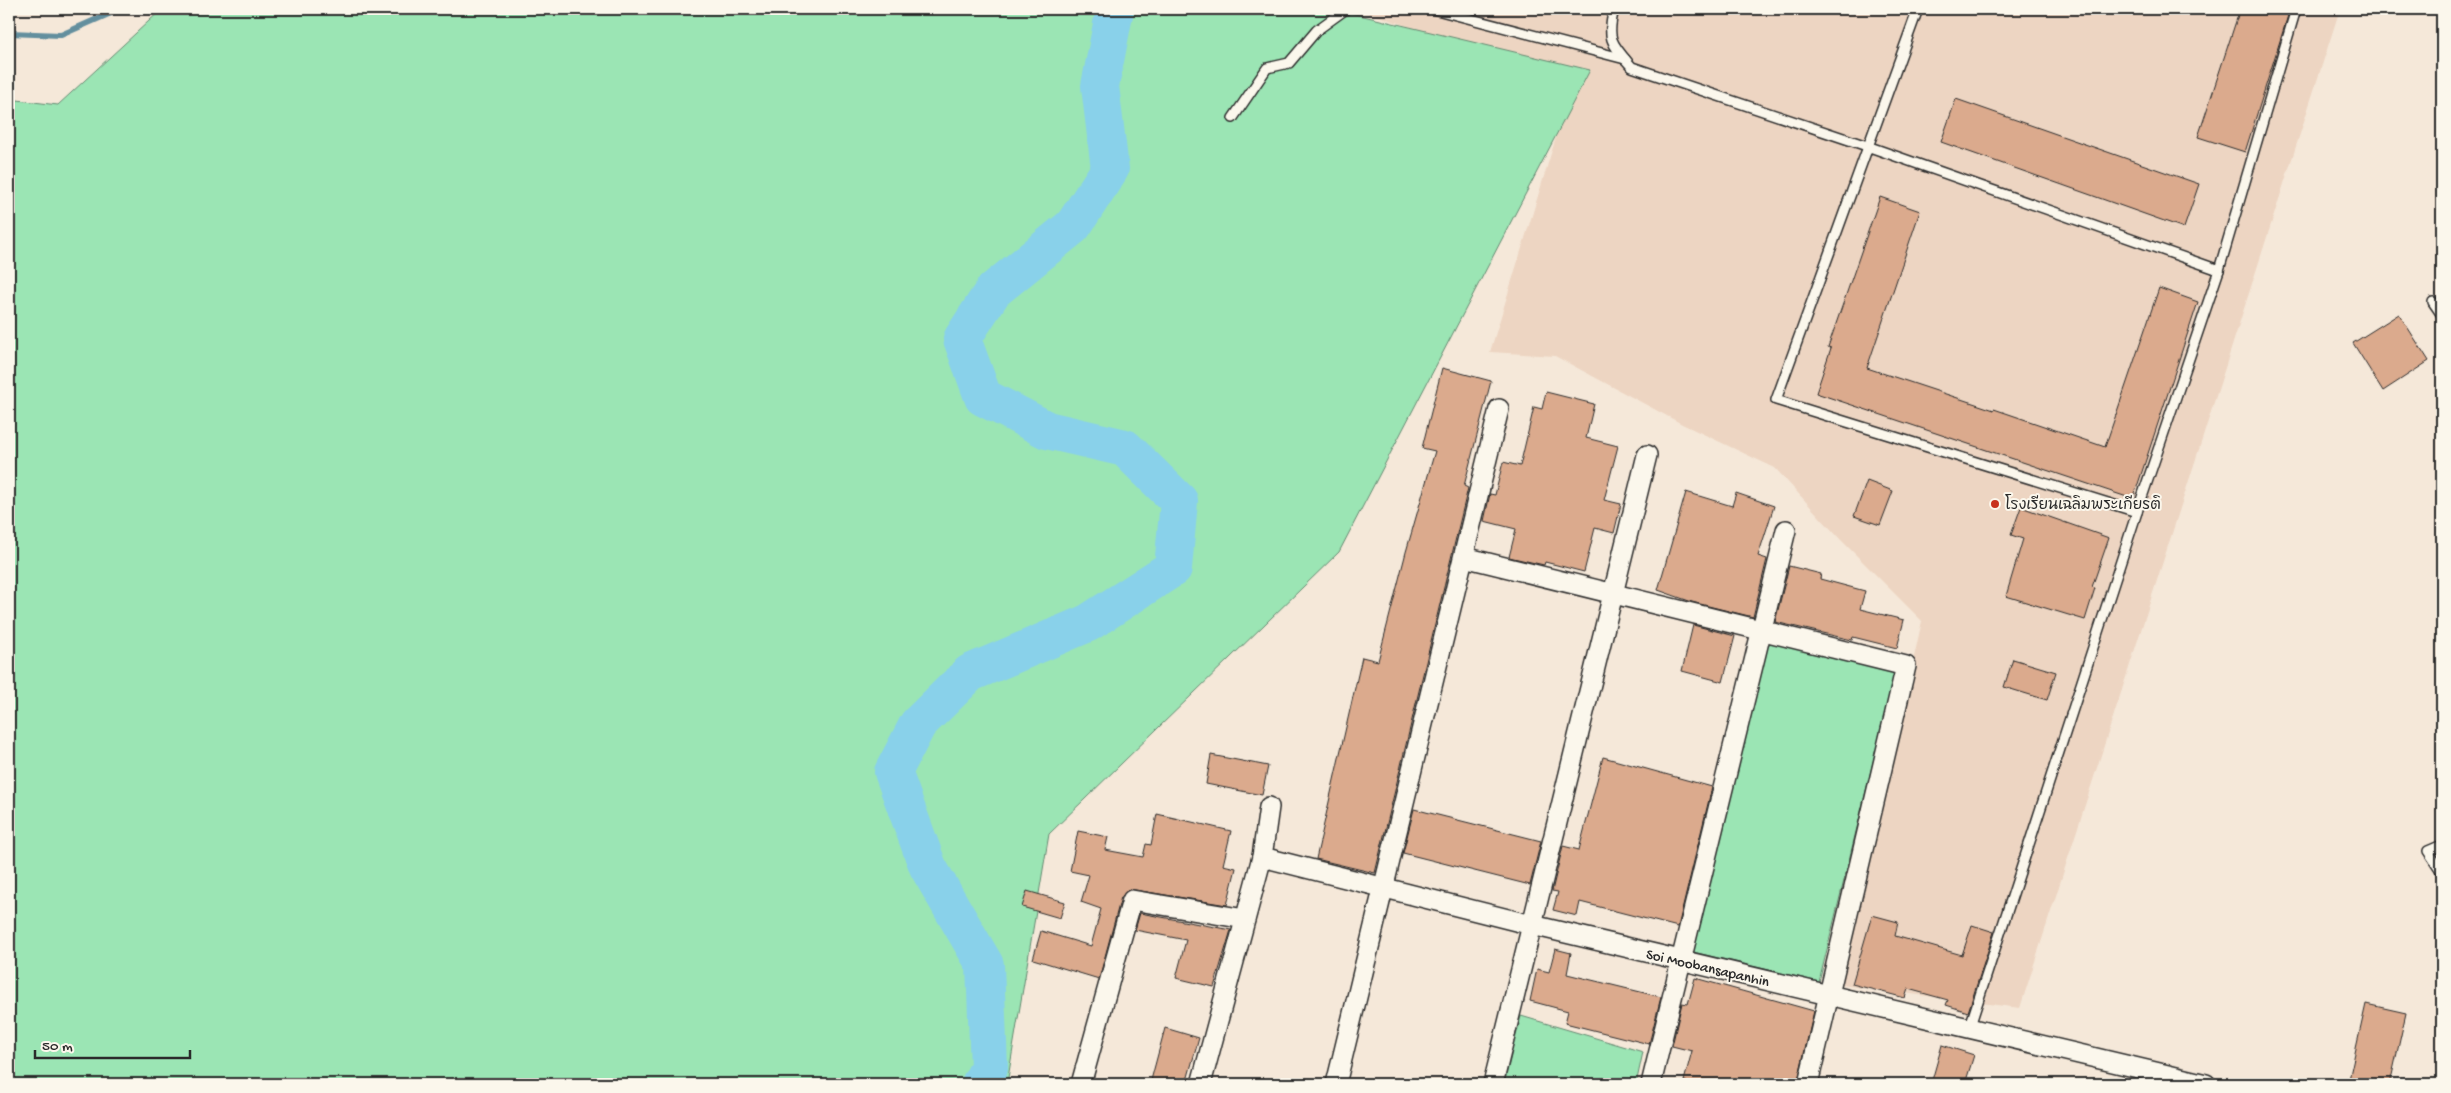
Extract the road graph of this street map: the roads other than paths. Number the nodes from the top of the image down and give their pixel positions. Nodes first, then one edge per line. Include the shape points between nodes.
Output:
1 (1346, 9) edge
2 (1433, 9) edge
3 (1614, 9) edge
4 (1918, 9) edge
5 (2296, 9) edge
6 (1625, 59) junction
7 (1233, 118) dead end
8 (1867, 146) junction
9 (2219, 270) junction
10 (2433, 302) dead end
11 (2442, 316) edge
12 (1500, 410) dead end
13 (1647, 456) dead end
14 (2137, 512) junction
15 (1786, 530) dead end
16 (1464, 557) junction
17 (1613, 594) junction
18 (1761, 630) junction
19 (1269, 807) dead end
20 (2442, 846) edge
21 (1262, 857) junction
22 (2442, 872) edge
23 (1384, 888) junction
24 (1245, 919) junction
25 (1532, 925) junction
26 (1681, 960) junction
27 (1829, 995) junction
28 (1969, 1028) junction
29 (1081, 1084) edge
30 (1202, 1084) edge
31 (1336, 1084) edge
32 (1493, 1084) edge
33 (1651, 1084) edge
34 (1808, 1084) edge
35 (2206, 1084) edge

1 - 7 lane via 1317,30 1289,63 1267,68
2 - 6 lane
3 - 6 lane via 1609,29 1616,50
4 - 8 lane
5 - 9 lane
6 - 8 lane via 1632,67
8 - 9 lane
8 - 14 lane via 1776,400
9 - 14 lane
10 - 11 lane
12 - 16 street
13 - 17 street
14 - 28 lane
15 - 18 street
16 - 17 street
16 - 23 street
17 - 18 street
17 - 25 street
18 - 26 street
18 - 27 street via 1906,666
19 - 21 street
20 - 22 lane via 2428,851
21 - 23 street, Soi Moobansapanhin
21 - 24 street
23 - 25 street, Soi Moobansapanhin
23 - 31 street
24 - 29 street via 1132,900
24 - 30 street
25 - 26 street, Soi Moobansapanhin
25 - 32 street
26 - 27 street, Soi Moobansapanhin
26 - 33 street
27 - 28 street, Soi Moobansapanhin
27 - 34 street
28 - 35 street, Soi Moobansapanhin

